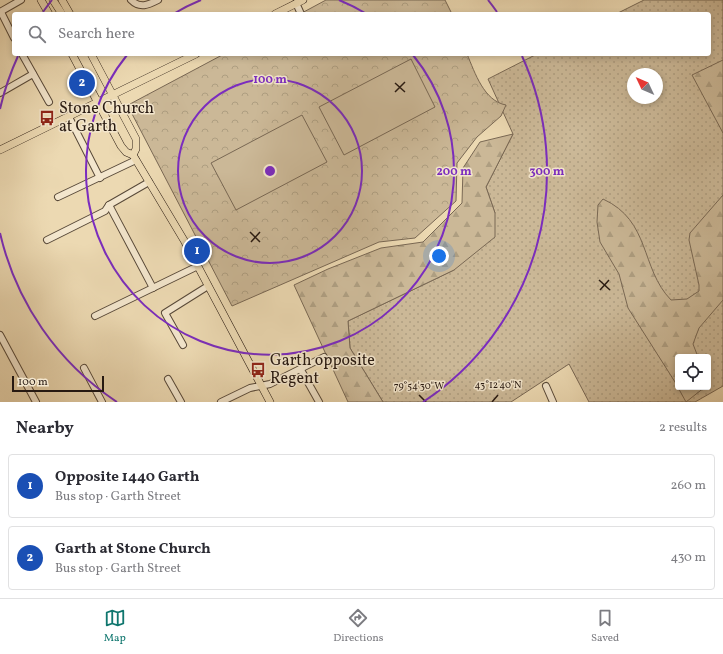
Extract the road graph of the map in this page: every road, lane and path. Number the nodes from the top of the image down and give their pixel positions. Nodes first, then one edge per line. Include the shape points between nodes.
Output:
1 (21, 0) edge
2 (41, 0) edge
3 (53, 0) edge
4 (62, 0) edge
5 (131, 0) edge
6 (158, 0) edge
7 (299, 2) edge
8 (0, 12) edge
9 (48, 12) edge
10 (61, 12) edge
11 (69, 12) edge
12 (279, 12) edge
13 (301, 12) edge
14 (12, 34) edge
15 (23, 56) edge
16 (73, 56) edge
17 (93, 56) edge
18 (192, 56) edge
19 (33, 74) junction
20 (0, 93) edge
21 (114, 96) junction
22 (48, 102) dead end
23 (99, 103) junction
24 (69, 117) junction
25 (0, 150) edge
26 (134, 157) junction
27 (100, 178) junction
28 (149, 182) junction
29 (58, 197) dead end
30 (109, 204) junction
31 (47, 240) dead end
32 (198, 266) junction
33 (208, 286) junction
34 (153, 288) junction
35 (95, 316) dead end
36 (0, 335) edge
37 (183, 346) dead end
38 (324, 357) dead end
39 (84, 368) dead end
40 (301, 370) junction
41 (168, 379) dead end
42 (261, 385) junction
43 (546, 386) dead end
44 (549, 395) junction
45 (36, 402) edge
46 (102, 402) edge
47 (181, 402) edge
48 (221, 402) edge
49 (270, 402) edge
50 (319, 402) edge
51 (547, 402) edge
52 (554, 402) edge

1 - 8 street
2 - 9 main road
3 - 10 main road
4 - 11 main road
5 - 6 street via 141,6
7 - 12 main road
7 - 13 street
8 - 14 street
15 - 19 street
16 - 23 main road
17 - 21 main road
18 - 21 main road
19 - 20 street
19 - 22 street
21 - 23 main road
21 - 26 main road via 136,139
23 - 24 main road
23 - 26 main road via 121,146
24 - 25 main road
24 - 27 street
26 - 27 street
26 - 28 main road
27 - 29 street
28 - 30 street
28 - 32 main road
30 - 31 street via 105,211
30 - 34 street
32 - 33 main road
32 - 34 street
33 - 37 street via 166,313
33 - 42 main road
34 - 35 street
36 - 45 street
38 - 40 street
39 - 46 street
40 - 42 street via 270,384
40 - 50 street
41 - 47 street
42 - 48 street
42 - 49 main road
43 - 44 street
44 - 51 street
44 - 52 street

